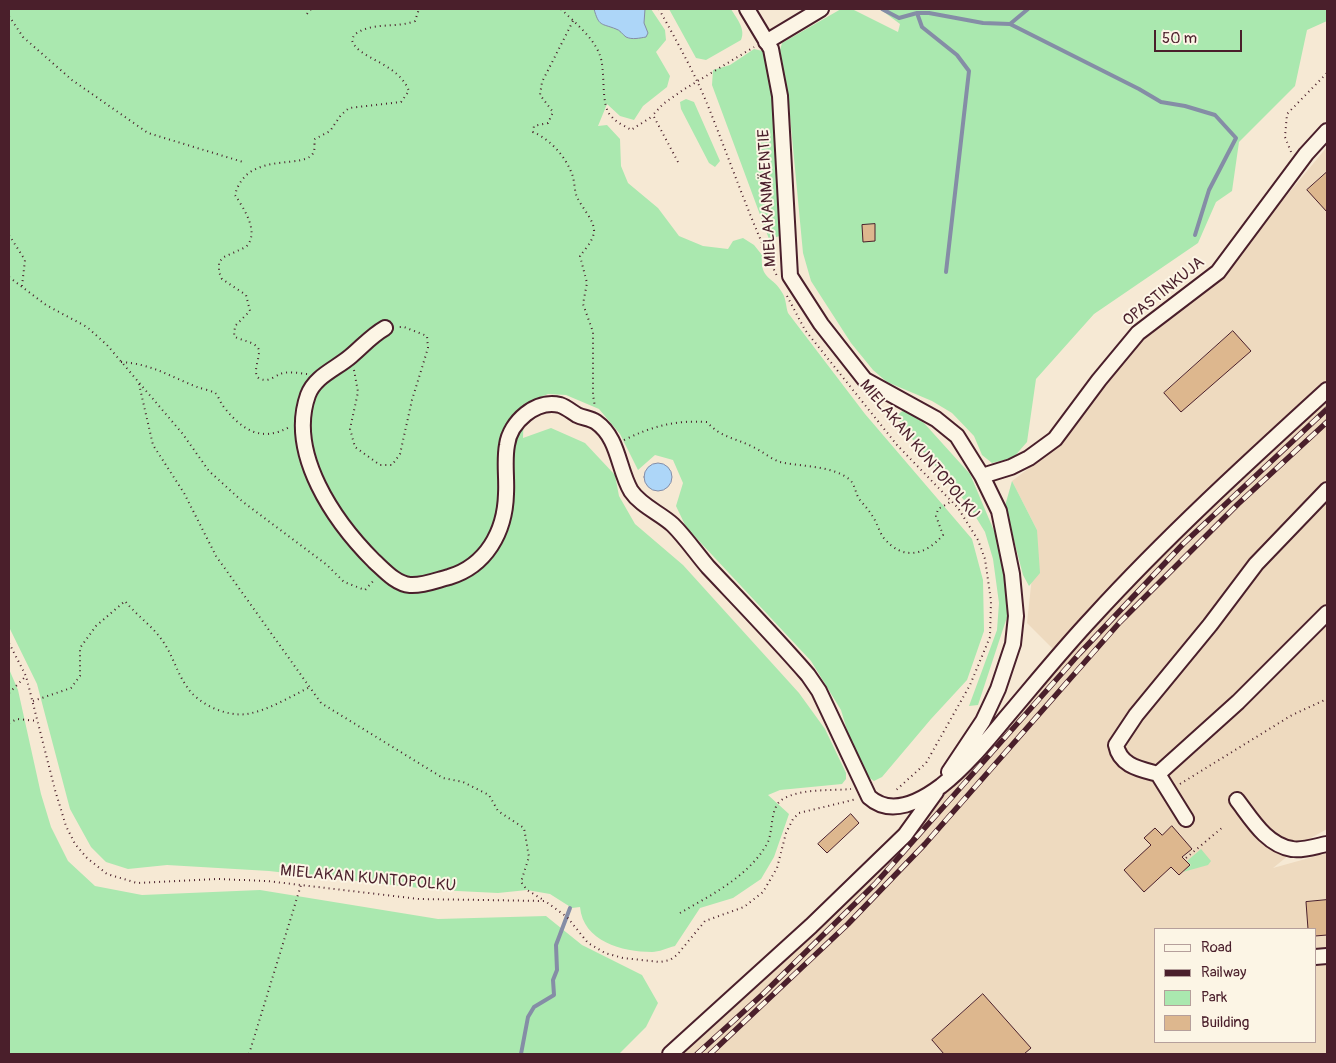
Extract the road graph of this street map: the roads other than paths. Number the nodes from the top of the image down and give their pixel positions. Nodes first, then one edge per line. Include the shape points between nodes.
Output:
1 (747, 9) edge
2 (821, 9) edge
3 (766, 42) junction
4 (1327, 131) edge
5 (385, 328) road end
6 (1327, 390) edge
7 (982, 476) junction
8 (1327, 490) edge
9 (1327, 613) edge
10 (1158, 774) junction
11 (940, 786) junction
12 (1236, 800) dead end
13 (1186, 819) dead end
14 (1327, 844) edge
15 (670, 1054) edge

1 - 3 street, MIELAKANMÄENTIE
2 - 3 street
3 - 7 street, MIELAKANMÄENTIE via 771,49 780,96 790,276 821,324 865,380 936,419 957,436
4 - 7 street, OPASTINKUJA via 1218,272 1138,333 1055,439 1029,458
5 - 11 street via 371,336 352,356 314,385 302,426 311,466 326,501 342,526 384,570 398,581 410,585 428,583 457,575 481,559 500,531 506,498 507,444 512,430 520,418 533,409 560,405 598,424 614,445 630,489 637,499 672,525 808,675 826,704 866,792 876,803 893,807 909,804
6 - 11 street via 1171,536 1093,617 968,762
7 - 11 street, MIELAKANMÄENTIE via 999,511 1012,574 1016,616 1013,644 998,689 983,720
8 - 10 street via 1256,564 1136,715 1116,745 1117,753 1126,763
9 - 10 street via 1238,702
10 - 13 street
11 - 15 street via 905,835
12 - 14 street via 1263,833 1277,843 1292,849

